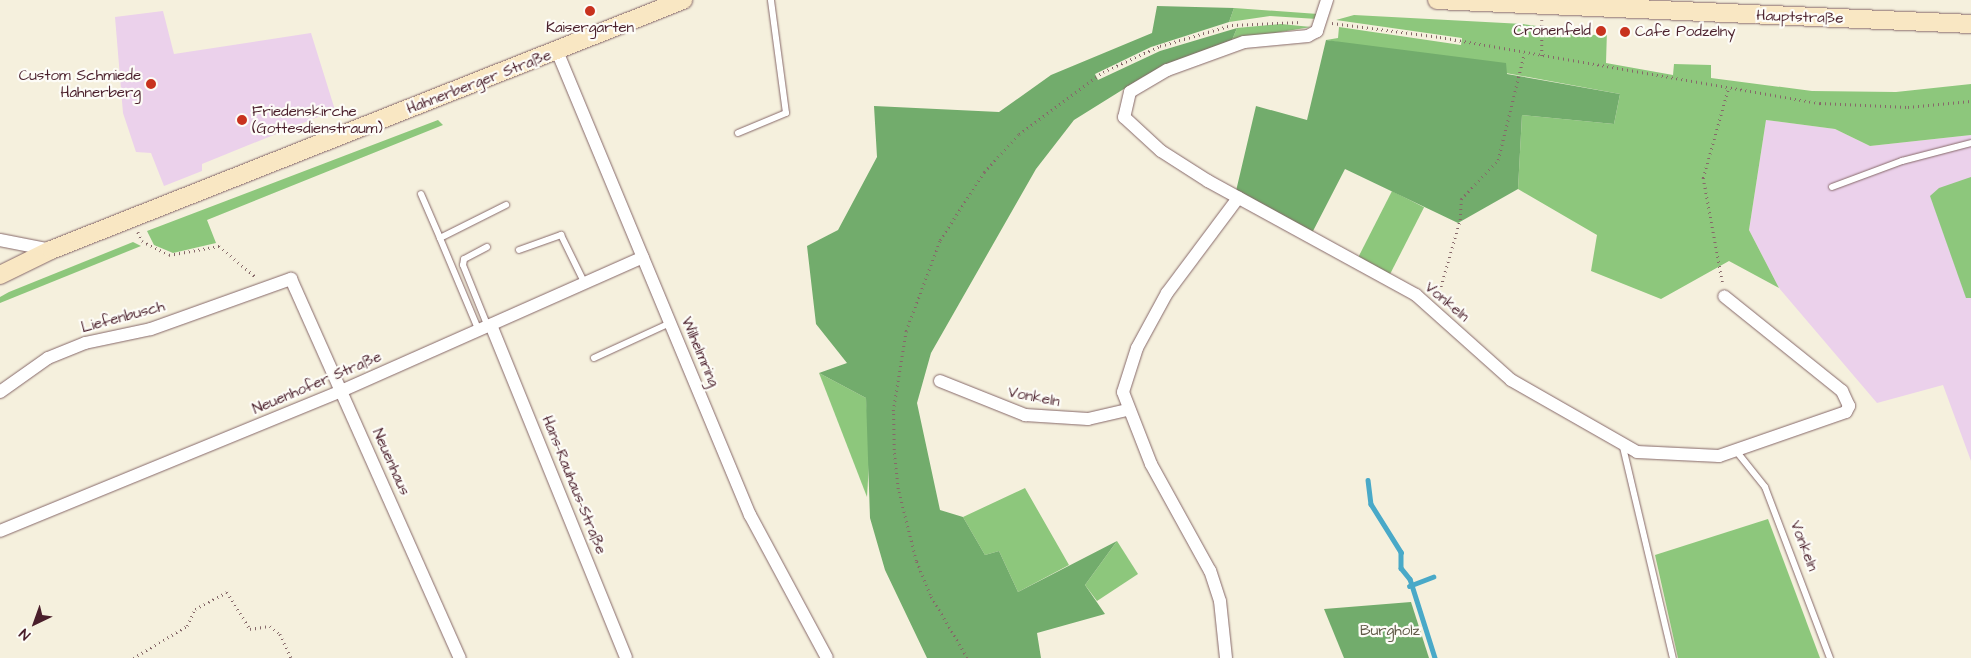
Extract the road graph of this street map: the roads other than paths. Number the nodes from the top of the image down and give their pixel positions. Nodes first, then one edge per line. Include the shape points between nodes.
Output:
1 (683, 0) edge
2 (771, 0) edge
3 (1328, 0) edge
4 (1437, 0) edge
5 (1509, 2) edge
6 (1602, 4) edge
7 (653, 5) edge
8 (1971, 24) edge
9 (556, 52) junction
10 (738, 133) dead end
11 (1971, 143) edge
12 (1832, 187) dead end
13 (421, 194) dead end
14 (1238, 198) junction
15 (506, 205) dead end
16 (440, 238) junction
17 (0, 240) edge
18 (487, 247) dead end
19 (51, 250) junction
20 (519, 250) dead end
21 (643, 257) junction
22 (0, 275) edge
23 (291, 278) joint
24 (585, 285) junction
25 (1724, 296) road end
26 (670, 323) junction
27 (486, 328) junction
28 (594, 358) dead end
29 (940, 381) dead end
30 (341, 391) junction
31 (0, 392) edge
32 (1127, 410) junction
33 (1623, 447) junction
34 (1737, 452) junction
35 (1, 527) edge
36 (460, 658) edge
37 (626, 658) edge
38 (827, 658) edge
39 (1226, 658) edge
40 (1673, 658) edge
41 (1830, 658) edge

1 - 7 main road, Hahnerberger Straße
2 - 10 lane via 786,113
3 - 14 street, Vonkeln via 1322,23 1308,36 1244,42 1167,70 1139,84 1123,106 1124,117 1142,136
4 - 5 main road
5 - 6 main road, Hauptstraße via 1541,6
6 - 8 main road, Hauptstraße
7 - 9 main road, Hahnerberger Straße
9 - 19 main road, Hahnerberger Straße
9 - 21 street, Wilhelmring
11 - 12 lane via 1902,161
13 - 16 lane
14 - 32 street via 1167,294 1137,348 1124,384
14 - 33 street, Vonkeln via 1435,310 1511,380
15 - 16 lane
16 - 27 lane
17 - 19 street
18 - 27 lane via 464,259 463,265
19 - 22 main road, Hahnerberger Straße
20 - 24 lane via 561,234
21 - 24 street, Neuenhofer Straße
21 - 26 street, Wilhelmring
23 - 30 street, Neuenhaus
23 - 31 street, Liefenbusch via 151,329 85,343 48,358
24 - 27 street, Neuenhofer Straße
25 - 34 street, Vonkeln via 1842,391 1848,406 1840,416
26 - 28 lane
26 - 38 street, Wilhelmring via 750,515
27 - 30 street, Neuenhofer Straße
27 - 37 street, Hans-Rauhaus-Straße
29 - 32 street, Vonkeln via 1025,415 1088,419
30 - 35 street, Neuenhofer Straße
30 - 36 street, Neuenhaus
32 - 39 street via 1163,489 1210,571 1220,601
33 - 34 street, Vonkeln via 1669,455
33 - 40 lane
34 - 41 lane, Vonkeln via 1764,487

